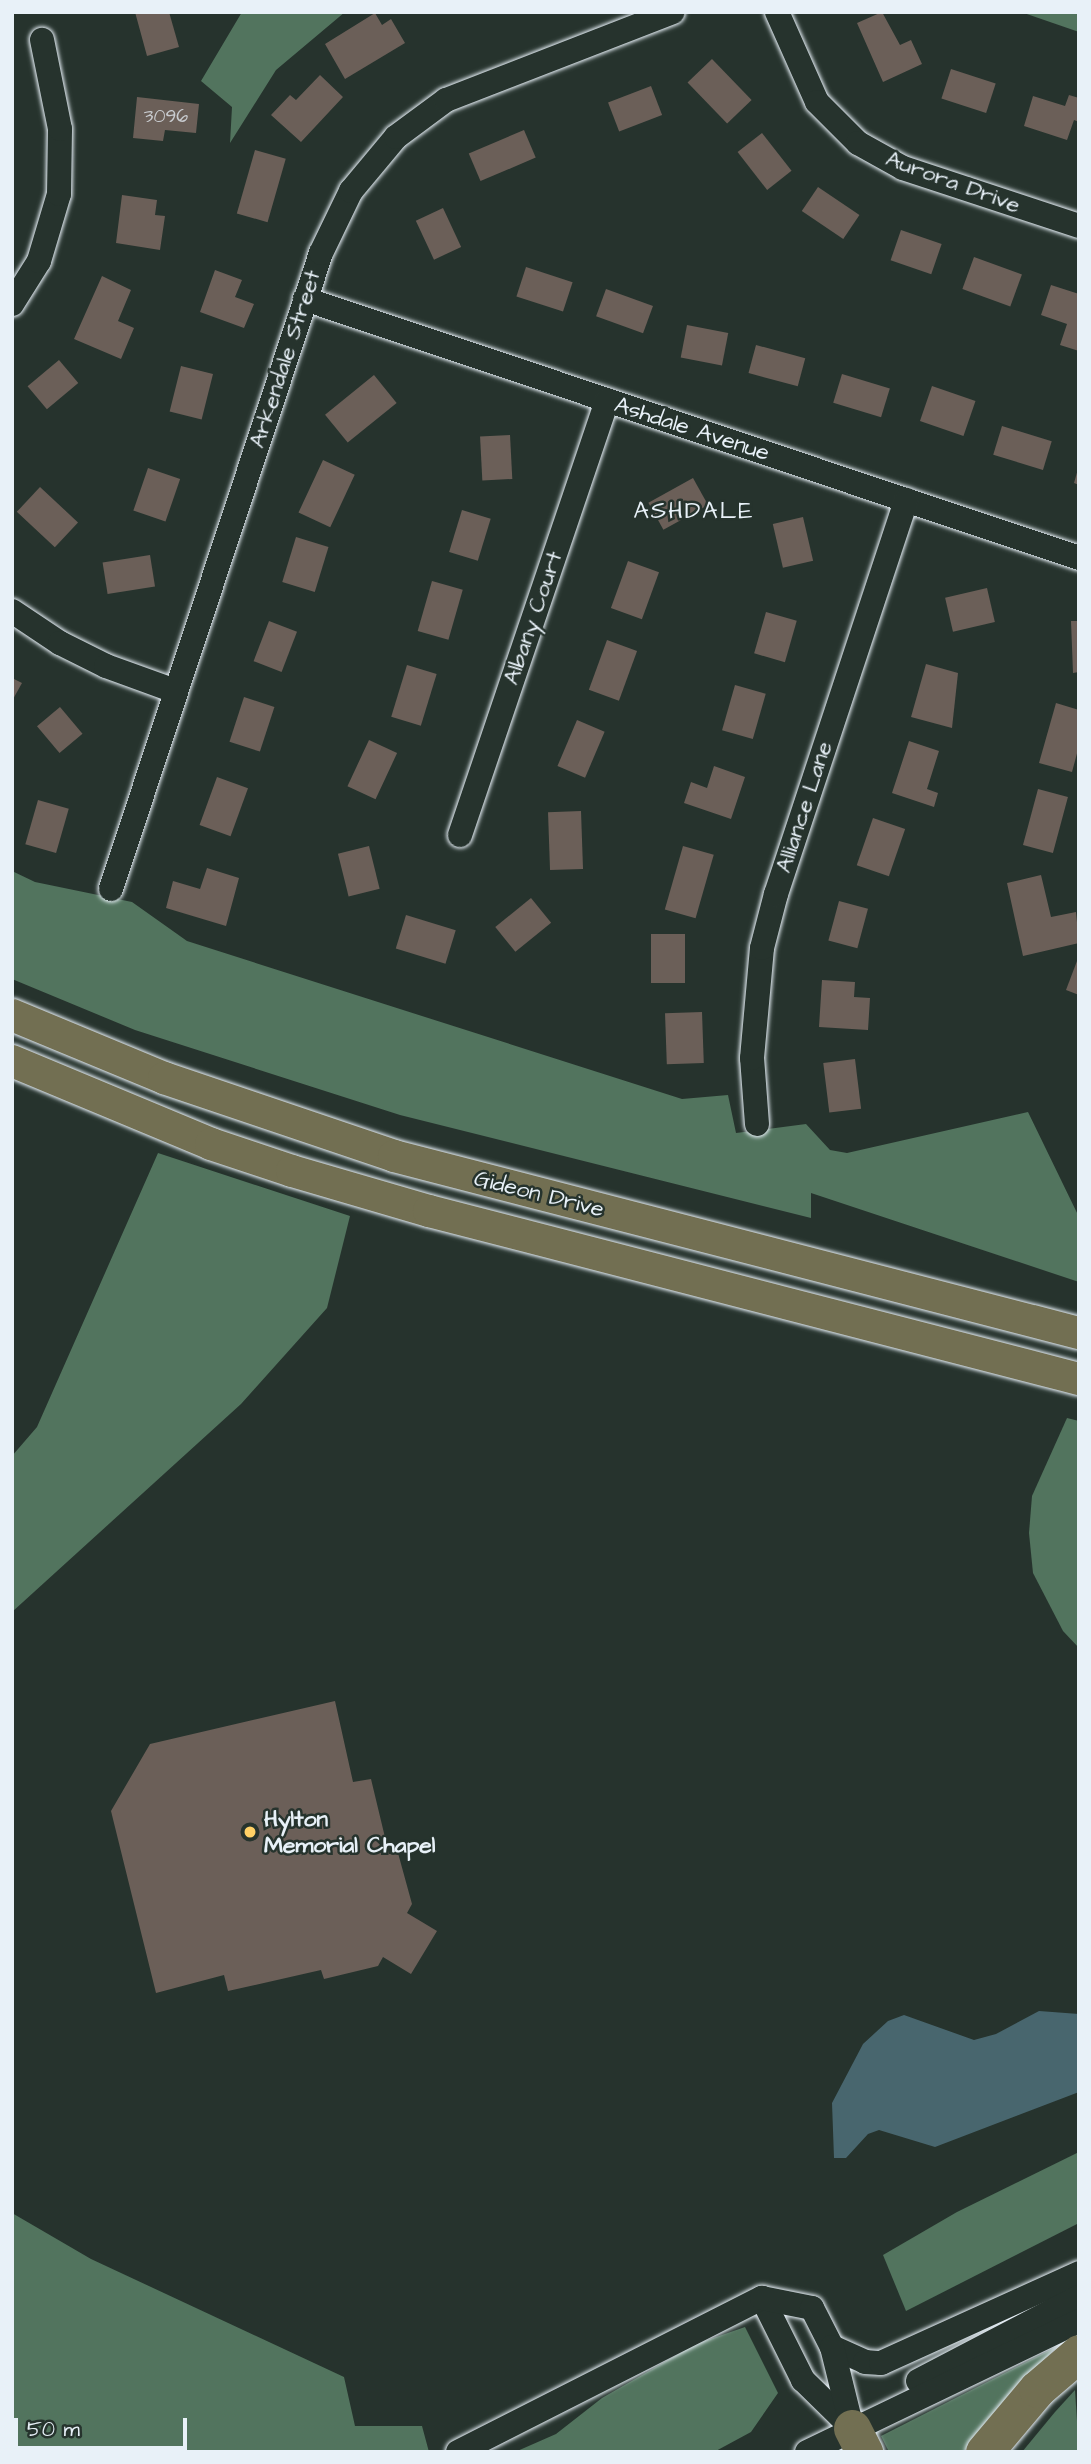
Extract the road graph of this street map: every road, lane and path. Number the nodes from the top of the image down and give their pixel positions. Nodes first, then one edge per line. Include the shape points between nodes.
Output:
1 (673, 12) edge
2 (777, 12) edge
3 (42, 40) dead end
4 (1079, 226) edge
5 (306, 299) junction
6 (12, 304) edge
7 (607, 400) junction
8 (906, 500) junction
9 (1079, 558) edge
10 (12, 611) edge
11 (175, 691) junction
12 (460, 835) dead end
13 (111, 889) dead end
14 (12, 1015) edge
15 (12, 1061) edge
16 (757, 1124) dead end
17 (1047, 1325) junction
18 (1079, 1333) edge
19 (1037, 1368) junction
20 (1079, 1379) edge
21 (1079, 2273) edge
22 (1079, 2297) edge
23 (762, 2298) junction
24 (1079, 2321) edge
25 (832, 2347) junction
26 (1079, 2353) edge
27 (858, 2440) edge
28 (458, 2452) edge
29 (807, 2452) edge
30 (984, 2452) edge

1 - 5 street, Arkendale Street via 474,86 420,117 375,159 351,191 332,224
2 - 4 street, Aurora Drive via 817,102 858,143 903,168
3 - 6 street via 57,99 59,194 39,261
5 - 7 street, Ashdale Avenue
5 - 11 street, Arkendale Street
7 - 8 street, Ashdale Avenue
7 - 12 street, Albany Court
8 - 9 street, Ashdale Avenue
8 - 16 street, Alliance Lane via 762,948 752,1058
10 - 11 street via 106,666
11 - 13 street, Arkendale Street
14 - 17 main road, Gideon Drive via 164,1078 394,1156
15 - 19 main road, Gideon Drive via 211,1144 292,1171 429,1211
17 - 18 main road, Gideon Drive
17 - 19 main road
19 - 20 main road, Gideon Drive
21 - 25 street via 881,2363 865,2362
22 - 27 street via 931,2373
23 - 25 street via 812,2308
23 - 27 street via 803,2379
23 - 28 street
24 - 27 street
25 - 27 street
26 - 30 highway via 1037,2389
27 - 29 street

